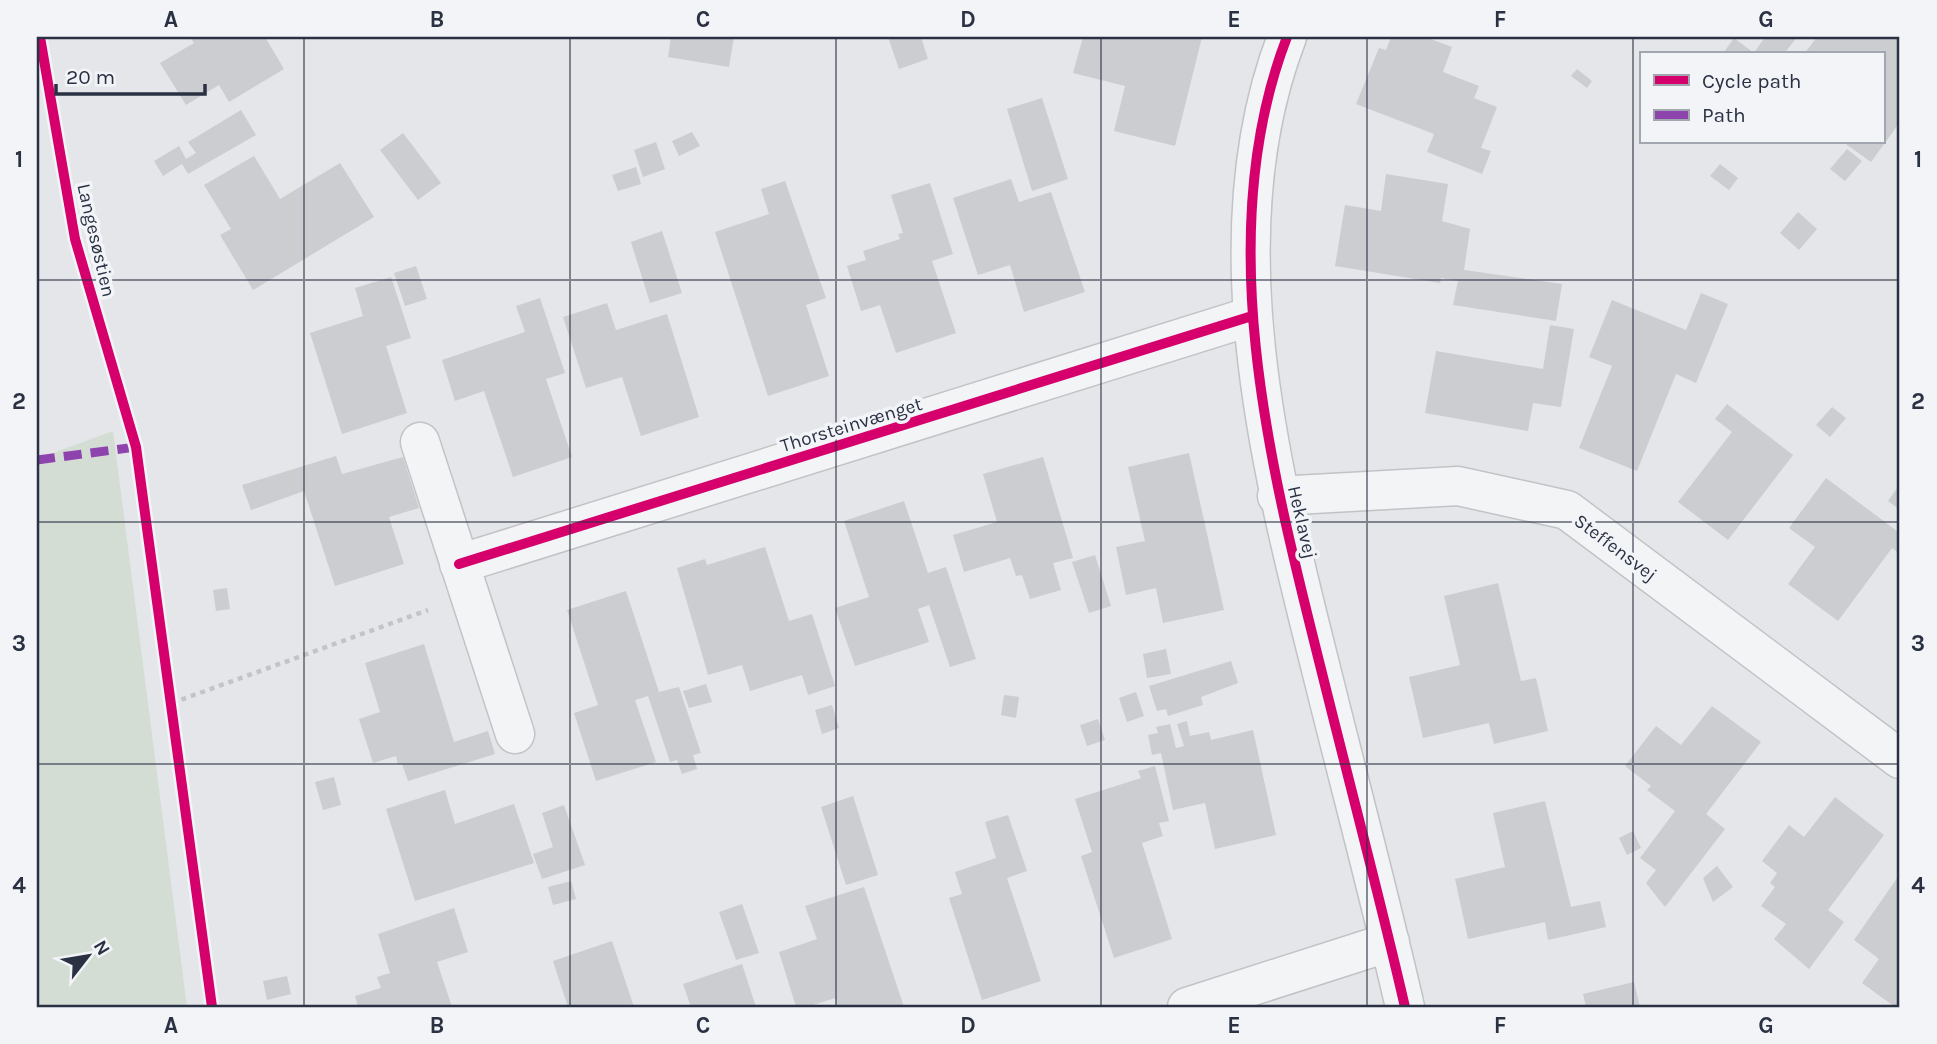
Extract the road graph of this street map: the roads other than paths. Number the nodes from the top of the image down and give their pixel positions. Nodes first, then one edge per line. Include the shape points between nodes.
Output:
1 (1287, 37) edge
2 (1252, 316) junction
3 (420, 442) dead end
4 (1277, 496) junction
5 (464, 580) junction
6 (515, 734) dead end
7 (1900, 759) edge
8 (1390, 942) junction
9 (1187, 1007) edge
10 (1405, 1007) edge

1 - 2 street, Heklavej via 1273,74 1252,183
2 - 4 street, Heklavej
2 - 5 street, Thorsteinvænget
3 - 5 street
4 - 7 street, Steffensvej via 1458,486 1567,510
4 - 8 street, Heklavej
5 - 6 street
8 - 9 street
8 - 10 street, Heklavej

